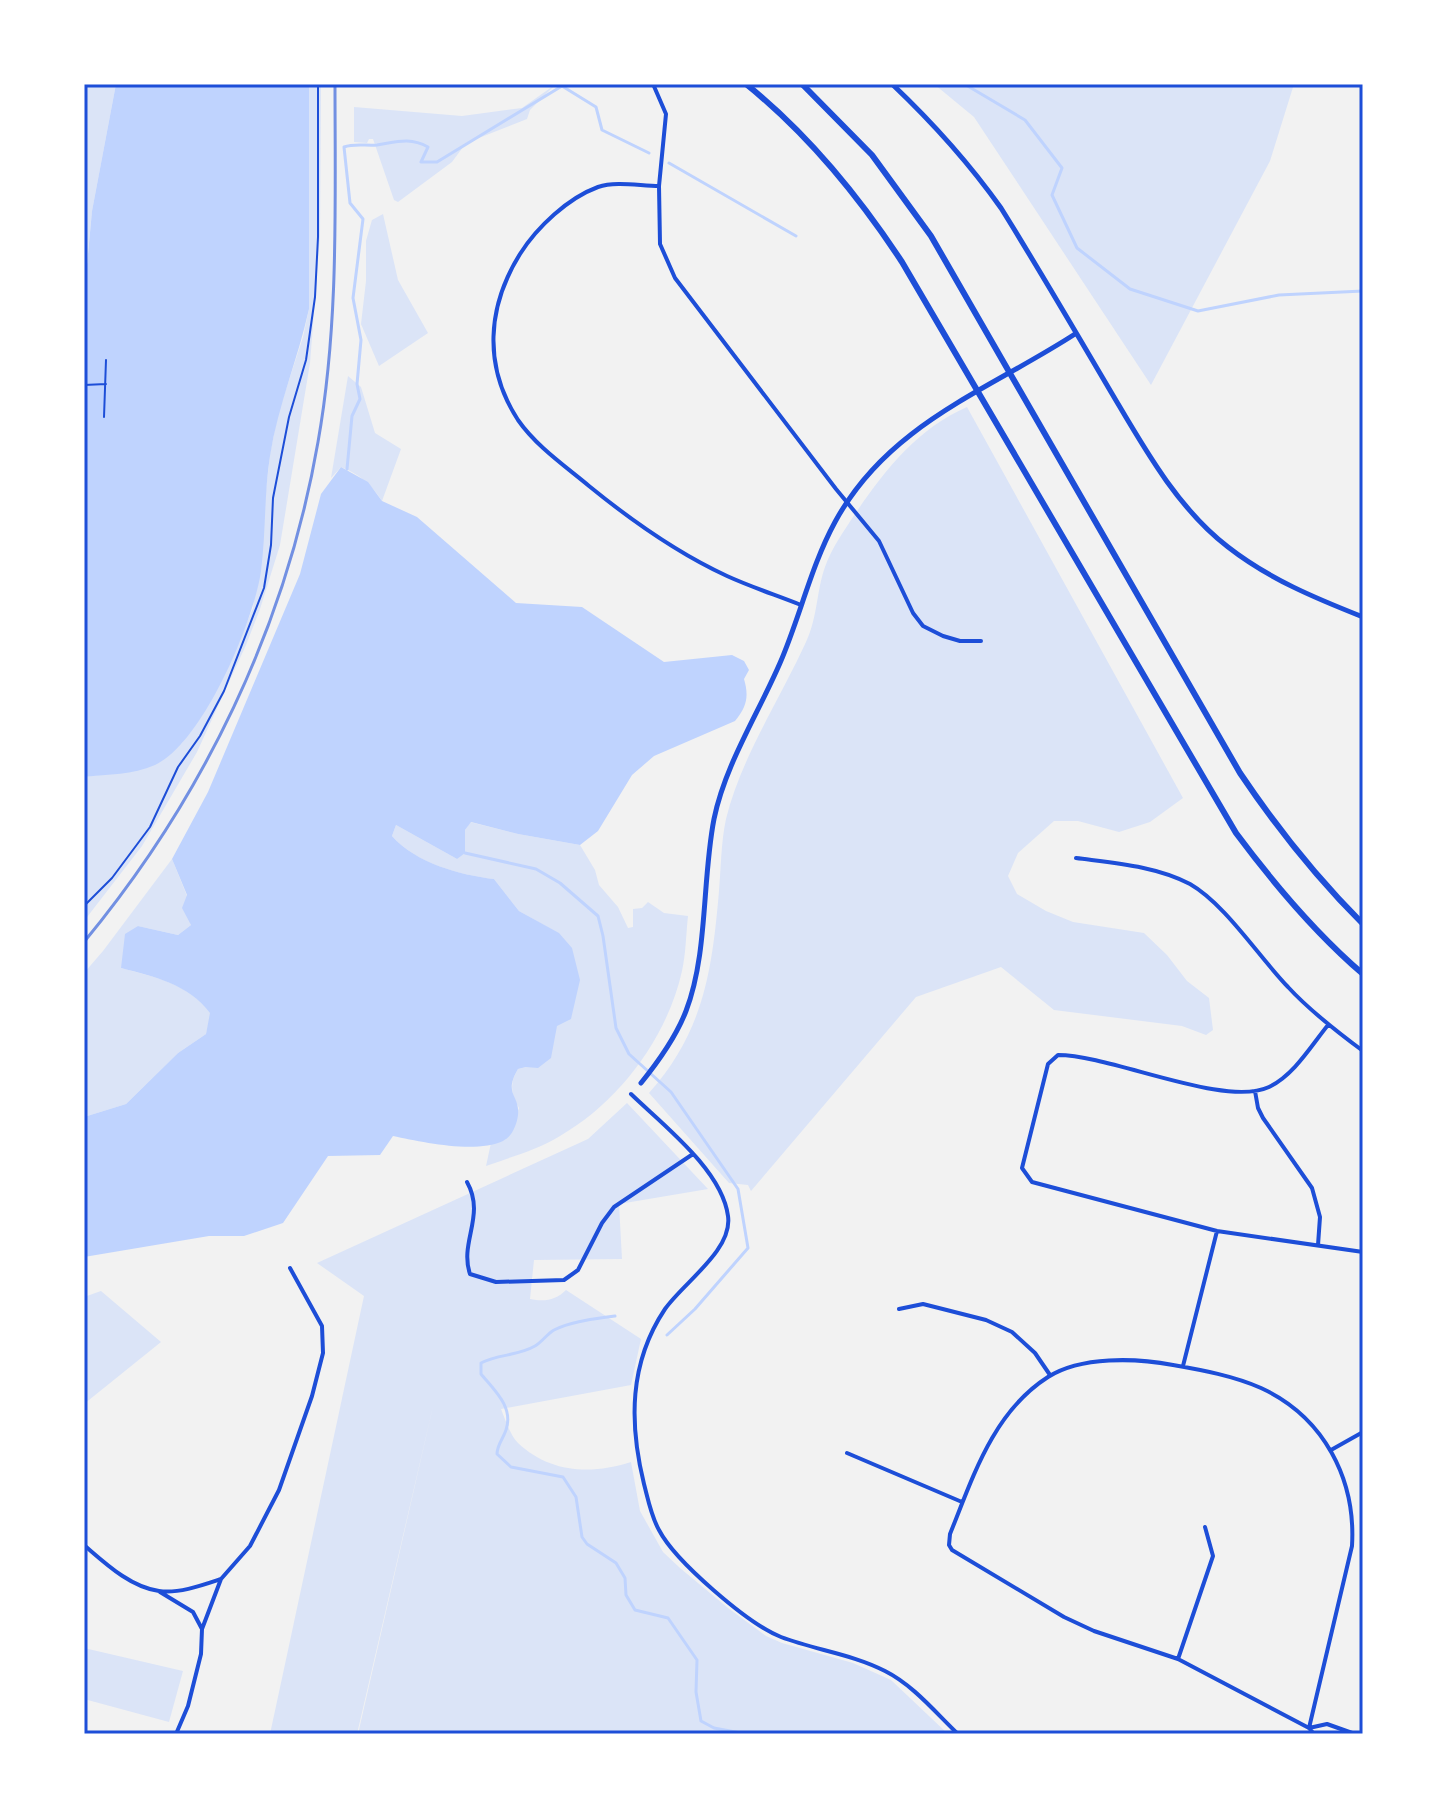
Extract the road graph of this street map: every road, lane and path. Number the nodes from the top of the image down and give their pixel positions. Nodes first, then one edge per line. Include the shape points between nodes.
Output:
1 (318, 84) edge
2 (653, 84) edge
3 (746, 84) edge
4 (802, 84) edge
5 (892, 84) edge
6 (659, 186) junction
7 (1075, 334) junction
8 (106, 360) dead end
9 (106, 384) junction
10 (84, 385) edge
11 (104, 417) dead end
12 (848, 503) junction
13 (803, 606) junction
14 (1363, 617) edge
15 (981, 641) dead end
16 (1076, 858) dead end
17 (84, 906) edge
18 (1363, 924) edge
19 (1363, 974) edge
20 (1328, 1025) junction
21 (1363, 1051) edge
22 (641, 1083) dead end
23 (1255, 1091) junction
24 (631, 1094) dead end
25 (693, 1154) junction
26 (467, 1182) dead end
27 (1217, 1231) junction
28 (1318, 1245) junction
29 (1363, 1252) edge
30 (290, 1268) dead end
31 (899, 1309) dead end
32 (1183, 1366) junction
33 (1050, 1375) junction
34 (1363, 1432) edge
35 (1331, 1450) junction
36 (847, 1453) dead end
37 (962, 1502) junction
38 (1205, 1527) dead end
39 (84, 1545) edge
40 (221, 1579) junction
41 (159, 1591) junction
42 (202, 1629) junction
43 (1178, 1659) junction
44 (1309, 1728) junction
45 (1347, 1733) edge
46 (176, 1734) edge
47 (958, 1734) edge
48 (1314, 1734) edge
49 (1355, 1734) edge

1 - 17 path via 315,297 306,360 273,498 264,588 224,691 178,767 150,827
2 - 6 street via 666,114
3 - 19 highway via 852,190 902,262 1236,833 1279,890
4 - 18 highway via 872,155 931,236 1240,773 1275,825
5 - 7 main road via 978,176
6 - 12 street via 660,244 675,278
6 - 13 street via 600,186 551,218 525,247 504,282 492,333 504,391 532,436 642,526 727,576
7 - 12 main road via 918,427 872,470
7 - 14 main road via 1164,475 1205,527 1273,577
8 - 9 path
9 - 10 path
9 - 11 path
12 - 13 main road via 835,522
12 - 15 street via 879,541 923,626 943,636
13 - 22 main road via 720,796 686,1012
16 - 20 street via 1167,874 1192,886
20 - 21 street
20 - 23 street via 1285,1076
23 - 27 street via 1210,1088 1067,1055 1048,1064 1023,1159 1026,1178
23 - 28 street via 1263,1118 1312,1188 1320,1217
24 - 25 street
25 - 26 street via 614,1207 578,1270 564,1280 496,1282 470,1274 466,1256 476,1213
25 - 47 street via 724,1200 729,1220 704,1267 666,1308 639,1366 633,1405 636,1452 659,1531 678,1557 760,1625 781,1637 885,1671
27 - 28 street
27 - 32 street
28 - 29 street
30 - 40 street via 322,1326 323,1353 279,1490 250,1546
31 - 33 street via 923,1304 986,1320 1012,1332
32 - 33 street via 1140,1358 1107,1360
32 - 35 street via 1239,1380 1275,1396 1292,1406
33 - 37 street via 1000,1424
34 - 35 street
35 - 44 street via 1350,1501 1352,1546
36 - 37 street
37 - 43 street via 949,1539 956,1555 1064,1617
38 - 43 street via 1213,1556
39 - 41 street via 117,1573
40 - 41 street
40 - 42 street
41 - 42 street via 193,1612
42 - 46 street via 195,1679
43 - 44 street
44 - 45 street via 1327,1724
44 - 48 street
45 - 49 street

